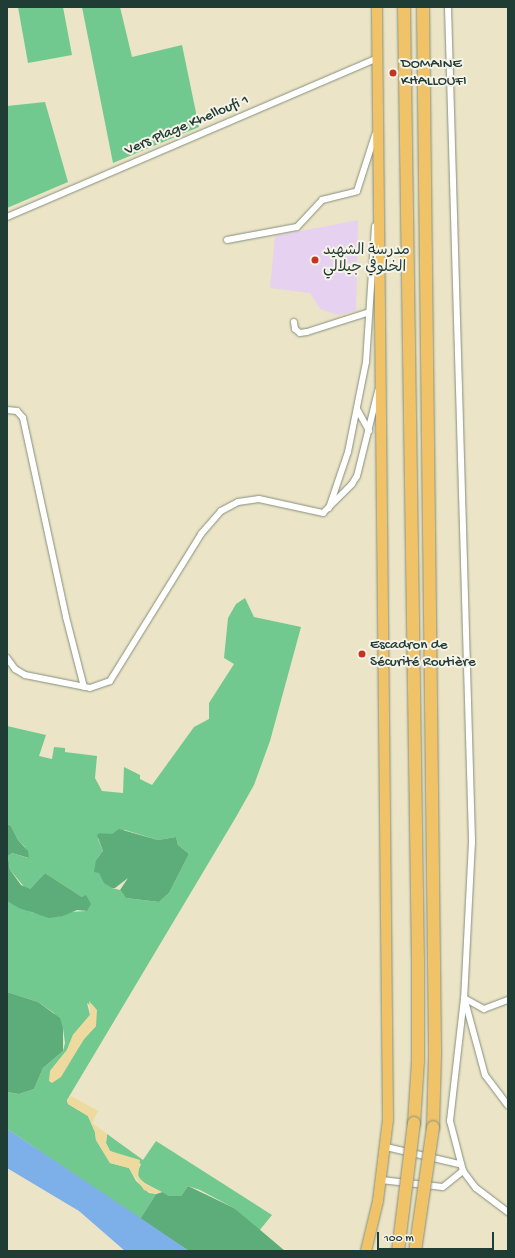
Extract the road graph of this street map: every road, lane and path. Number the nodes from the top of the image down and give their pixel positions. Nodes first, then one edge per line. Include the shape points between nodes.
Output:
1 (377, 7) edge
2 (404, 7) edge
3 (423, 7) edge
4 (448, 7) edge
5 (378, 58) junction
6 (378, 128) junction
7 (378, 191) junction
8 (7, 217) edge
9 (227, 240) dead end
10 (367, 313) junction
11 (294, 322) dead end
12 (382, 372) junction
13 (357, 409) junction
14 (7, 410) edge
15 (369, 431) junction
16 (328, 510) junction
17 (7, 658) edge
18 (84, 687) junction
19 (464, 998) junction
20 (508, 1000) edge
21 (508, 1105) edge
22 (386, 1147) junction
23 (459, 1164) junction
24 (463, 1171) junction
25 (381, 1180) junction
26 (508, 1212) edge
27 (366, 1251) edge
28 (398, 1251) edge
29 (415, 1251) edge

1 - 5 main road
2 - 28 highway, bridge via 418,1061 414,1123
3 - 29 highway, bridge via 435,1055 433,1128
4 - 19 street via 472,842
5 - 6 main road
5 - 8 street, Vers Plage Khelloufi 1
6 - 7 main road
6 - 9 street via 357,191 322,200 297,227
7 - 10 street
7 - 12 main road
10 - 11 street via 300,333 295,329
10 - 13 street via 366,362
12 - 15 street
12 - 22 main road
13 - 15 street
13 - 16 street via 348,452
14 - 18 street via 17,411 23,418 66,617
15 - 16 street via 355,479
16 - 18 street via 320,514 249,499 221,511 201,534 116,675 104,685
17 - 18 street via 15,669 25,676
19 - 20 street via 484,1009
19 - 21 street via 485,1075
19 - 23 street via 450,1121
22 - 23 street
22 - 25 main road
23 - 24 street
24 - 25 street via 443,1187
24 - 26 street via 476,1188
25 - 27 main road

